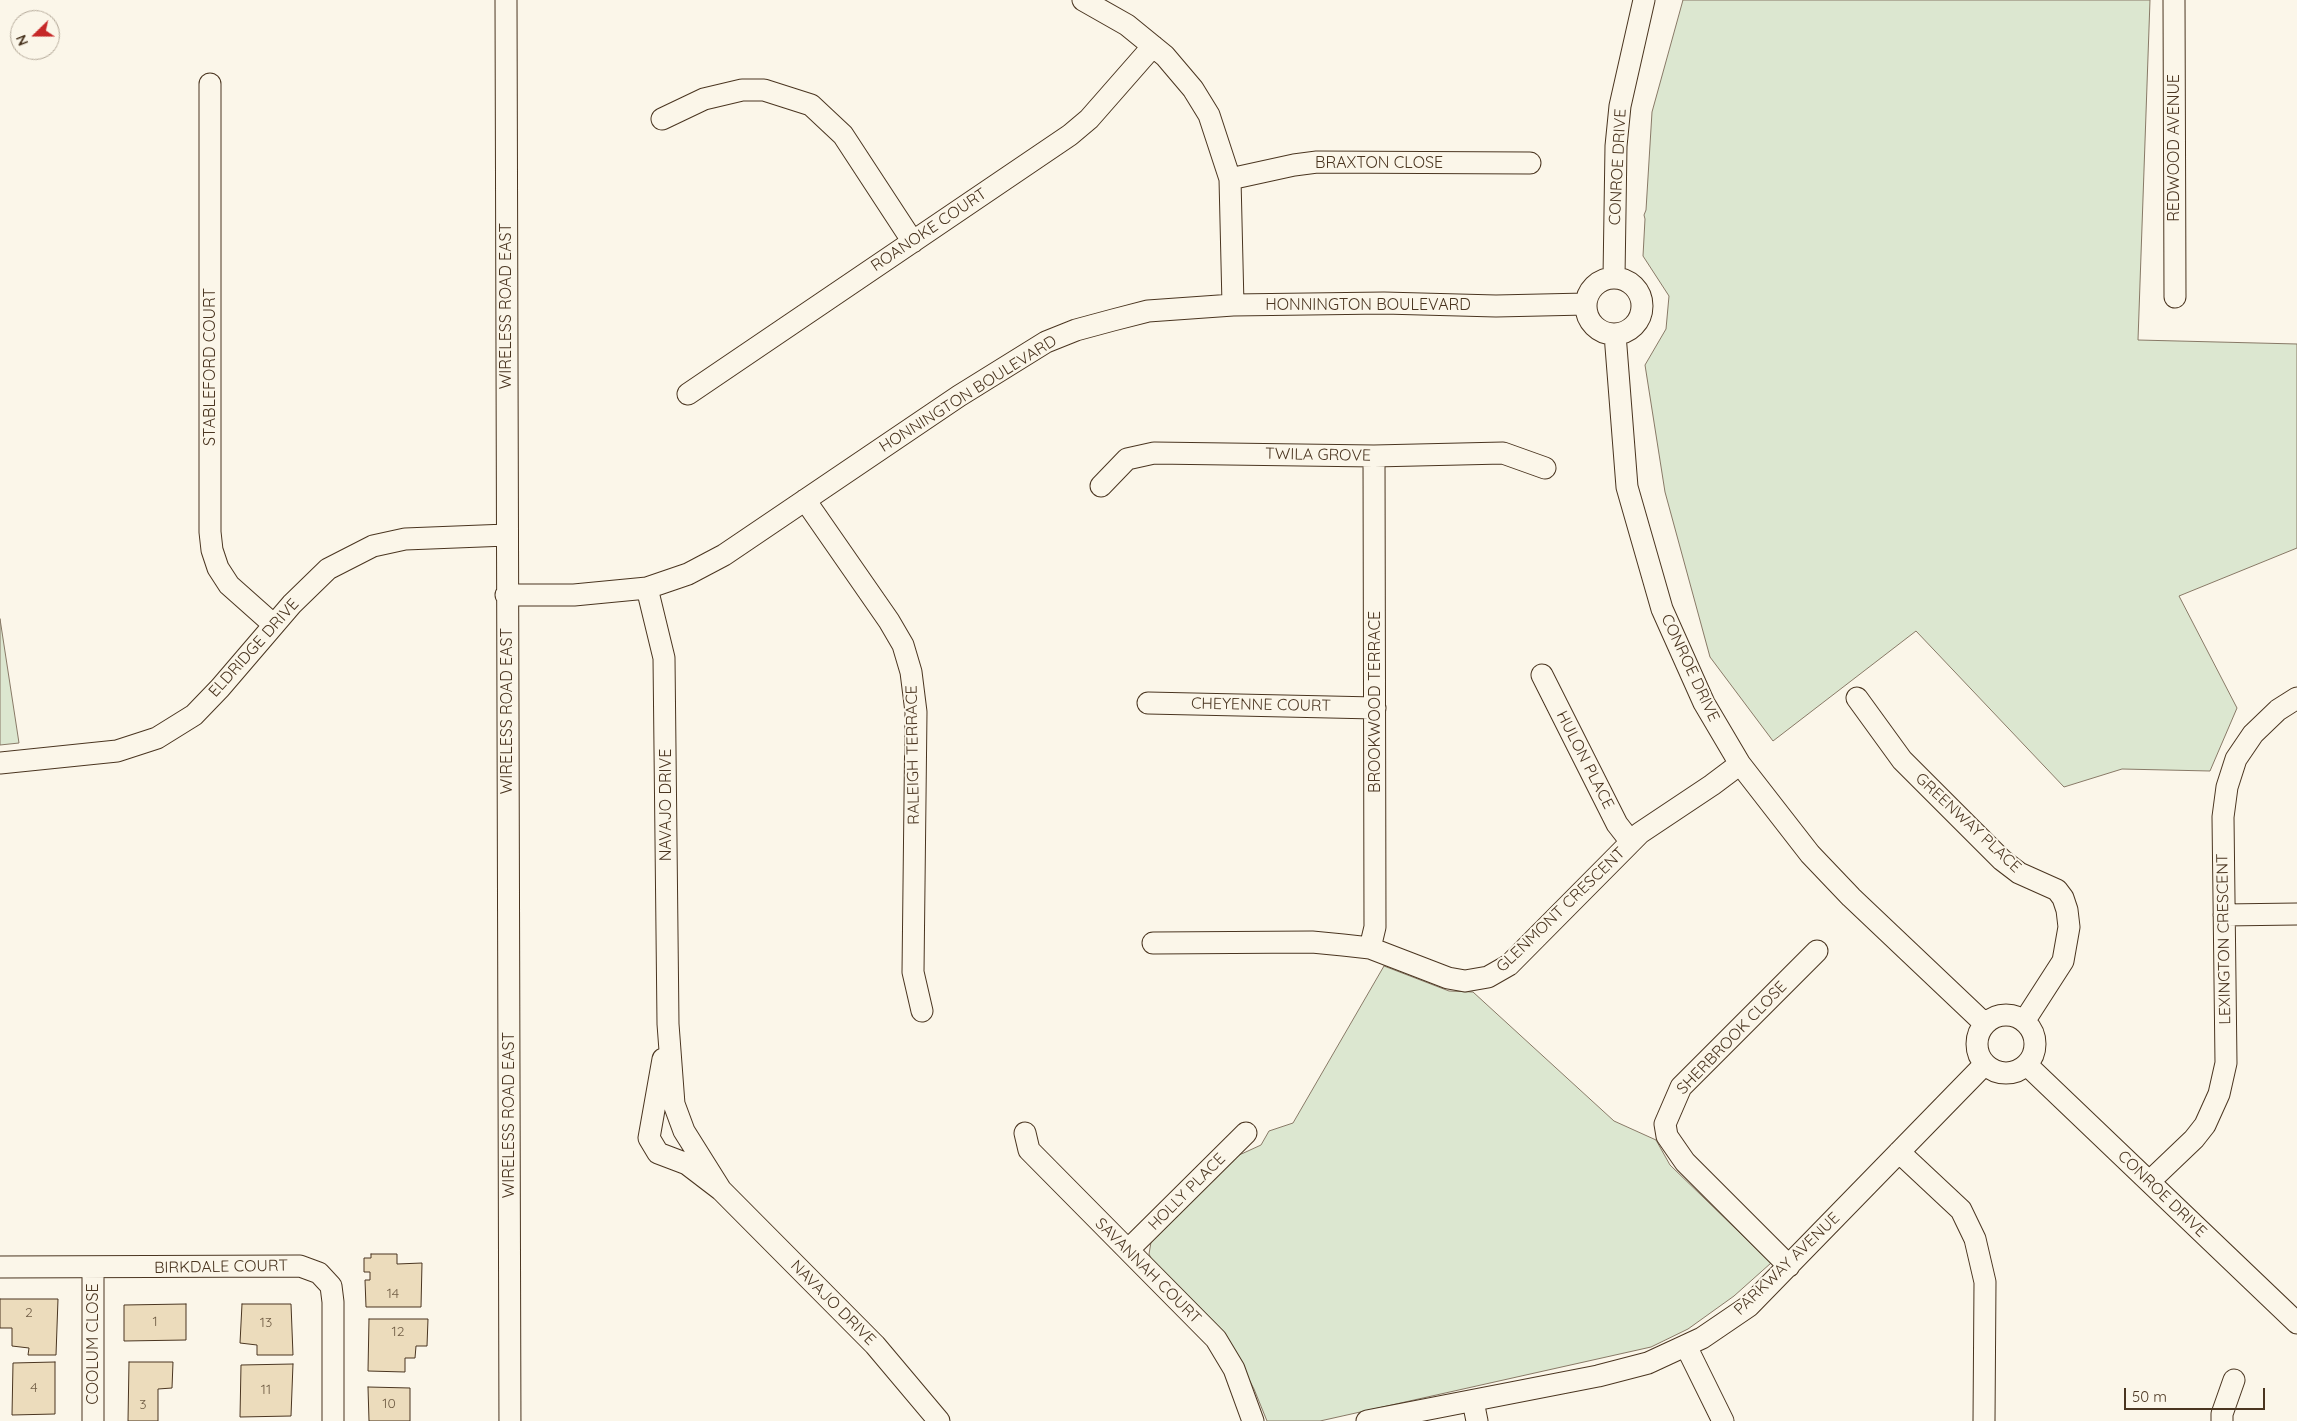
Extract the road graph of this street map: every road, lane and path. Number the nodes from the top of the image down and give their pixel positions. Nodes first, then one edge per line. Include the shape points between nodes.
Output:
1 (506, 0) edge
2 (1083, 0) edge
3 (1644, 0) edge
4 (2174, 0) edge
5 (1153, 46) junction
6 (210, 84) dead end
7 (662, 119) dead end
8 (1530, 163) dead end
9 (1230, 179) junction
10 (913, 242) junction
11 (1614, 277) junction
12 (2174, 297) dead end
13 (1586, 304) junction
14 (1233, 305) junction
15 (1614, 334) junction
16 (688, 394) dead end
17 (1374, 456) junction
18 (1545, 468) dead end
19 (1101, 486) dead end
20 (805, 500) junction
21 (507, 535) junction
22 (647, 588) junction
23 (506, 595) junction
24 (274, 625) junction
25 (1542, 675) dead end
26 (1857, 698) dead end
27 (2297, 698) edge
28 (1148, 703) dead end
29 (1375, 708) junction
30 (0, 763) edge
31 (1740, 764) junction
32 (1631, 842) junction
33 (2297, 914) edge
34 (2224, 915) junction
35 (1154, 942) dead end
36 (1370, 948) junction
37 (1817, 951) dead end
38 (922, 1010) dead end
39 (2024, 1020) junction
40 (668, 1024) junction
41 (1985, 1024) junction
42 (1984, 1065) junction
43 (2027, 1065) junction
44 (1025, 1133) dead end
45 (1246, 1133) dead end
46 (1899, 1152) junction
47 (2150, 1181) junction
48 (721, 1190) junction
49 (1128, 1250) junction
50 (1789, 1266) junction
51 (0, 1267) edge
52 (94, 1268) junction
53 (2297, 1323) edge
54 (1686, 1346) junction
55 (2234, 1380) dead end
56 (1475, 1411) edge
57 (93, 1421) edge
58 (333, 1421) edge
59 (510, 1421) edge
60 (939, 1421) edge
61 (1253, 1421) edge
62 (1367, 1421) edge
63 (1723, 1421) edge
64 (1984, 1421) edge
65 (2222, 1421) edge

1 - 21 street, WIRELESS ROAD EAST
2 - 5 street via 1127,25
3 - 11 street, CONROE DRIVE via 1620,106 1616,146
4 - 12 street, REDWOOD AVENUE
5 - 9 street via 1166,56 1193,89 1209,115
5 - 10 street, ROANOKE COURT via 1089,119 1070,135
6 - 24 street, STABLEFORD COURT via 212,550 229,585
7 - 10 street via 704,99 742,90 764,90 811,105 844,135
8 - 9 street, BRAXTON CLOSE via 1317,162
9 - 14 street
10 - 16 street, ROANOKE COURT
11 - 13 street via 1593,286
11 - 15 street via 1625,279 1632,285 1640,295 1642,305 1635,325
13 - 14 street, HONNINGTON BOULEVARD
13 - 15 street via 1594,326
14 - 20 street, HONNINGTON BOULEVARD via 1148,311 1076,330 1046,342 959,396
15 - 31 street, CONROE DRIVE via 1627,487 1662,610 1704,703
17 - 18 street, TWILA GROVE via 1503,453
17 - 19 street, TWILA GROVE via 1154,453 1127,460
17 - 29 street, BROOKWOOD TERRACE
20 - 22 street, HONNINGTON BOULEVARD via 724,555 688,574
20 - 38 street, RALEIGH TERRACE via 889,620 903,645 911,672 916,712 913,972
21 - 23 street, WIRELESS ROAD EAST
21 - 24 street, ELDRIDGE DRIVE via 405,539 373,546 328,569
22 - 23 street, HONNINGTON BOULEVARD via 574,595
22 - 40 street, NAVAJO DRIVE via 664,658
23 - 59 street, WIRELESS ROAD EAST
24 - 30 street, ELDRIDGE DRIVE via 194,715 158,738 117,751
25 - 32 street, HULON PLACE via 1617,824
26 - 39 street, GREENWAY PLACE via 1902,760 2002,860 2019,873 2057,890 2063,898 2068,927 2063,961
27 - 34 street, LEXINGTON CRESCENT via 2278,710 2253,734 2236,759 2223,817
28 - 29 street, CHEYENNE COURT
29 - 36 street, BROOKWOOD TERRACE via 1375,927
31 - 32 street, GLENMONT CRESCENT
31 - 41 street, CONROE DRIVE via 1810,854 1851,898
32 - 36 street, GLENMONT CRESCENT via 1508,965 1493,975 1465,981 1448,978
33 - 34 street
34 - 47 street, LEXINGTON CRESCENT via 2226,1063 2219,1094 2205,1125 2194,1139
35 - 36 street, GLENMONT CRESCENT via 1312,942
37 - 50 street, SHERBROOK CLOSE via 1681,1087 1665,1124 1666,1136 1685,1162
39 - 41 street via 2005,1015 1994,1017
39 - 43 street via 2036,1045
40 - 48 street, NAVAJO DRIVE via 674,1104 684,1131
40 - 48 street, NAVAJO DRIVE via 649,1138 658,1153 687,1164
41 - 42 street via 1976,1042 1978,1056
42 - 43 street via 2004,1074 2017,1072
42 - 46 street, PARKWAY AVENUE
43 - 47 street, CONROE DRIVE
44 - 49 street, SAVANNAH COURT via 1029,1150
45 - 49 street, HOLLY PLACE
46 - 50 street, PARKWAY AVENUE
46 - 64 street via 1961,1210 1975,1239 1984,1282
47 - 53 street, CONROE DRIVE
48 - 60 street, NAVAJO DRIVE via 875,1345
49 - 61 street, SAVANNAH COURT via 1216,1339 1241,1384
50 - 54 street, PARKWAY AVENUE via 1749,1306
51 - 52 street, BIRKDALE COURT
52 - 57 street, COOLUM CLOSE
52 - 58 street, BIRKDALE COURT via 300,1266 319,1273 330,1286 333,1302
54 - 56 street, PARKWAY AVENUE via 1648,1363
54 - 63 street
55 - 65 street
56 - 62 street, PARKWAY AVENUE

